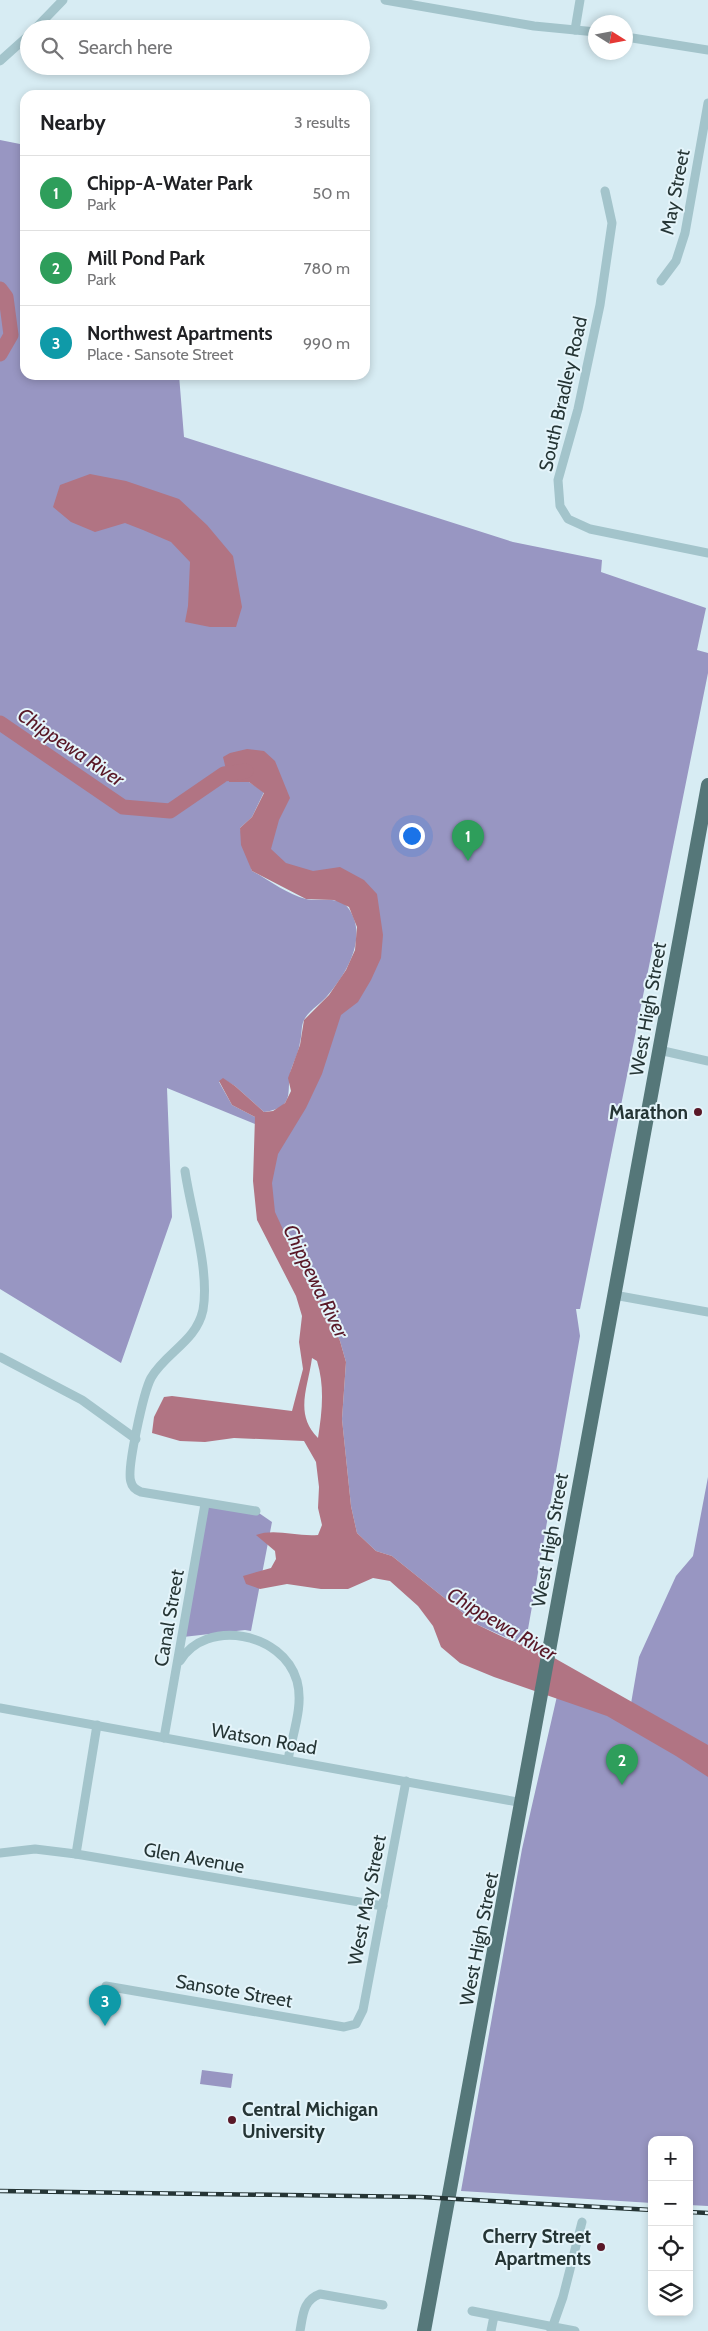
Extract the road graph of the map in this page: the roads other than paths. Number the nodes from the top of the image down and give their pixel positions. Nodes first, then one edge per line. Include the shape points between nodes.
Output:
1 (63, 0) edge
2 (385, 0) edge
3 (580, 0) edge
4 (44, 20) edge
5 (575, 30) junction
6 (588, 31) edge
7 (633, 38) edge
8 (20, 44) edge
9 (708, 50) edge
10 (0, 61) edge
11 (708, 103) edge
12 (605, 191) dead end
13 (661, 281) dead end
14 (708, 553) edge
15 (708, 785) edge
16 (659, 1050) junction
17 (708, 1061) edge
18 (185, 1171) dead end
19 (614, 1295) junction
20 (708, 1312) edge
21 (0, 1357) edge
22 (136, 1439) junction
23 (206, 1504) junction
24 (256, 1512) dead end
25 (177, 1668) junction
26 (0, 1708) edge
27 (97, 1725) junction
28 (164, 1738) junction
29 (288, 1760) junction
30 (406, 1781) junction
31 (523, 1803) junction
32 (0, 1853) edge
33 (76, 1854) junction
34 (383, 1906) junction
35 (106, 1986) dead end
36 (356, 2024) joint
37 (582, 2222) dead end
38 (383, 2306) dead end
39 (472, 2311) dead end
40 (494, 2316) junction
41 (551, 2329) edge
42 (300, 2331) edge
43 (424, 2331) edge
44 (491, 2331) edge
45 (575, 2331) edge

1 - 4 street
2 - 5 street
3 - 5 street
5 - 6 street
7 - 9 street
8 - 10 street
11 - 13 street, May Street via 685,233 676,261
12 - 14 street, South Bradley Road via 612,223 600,305 578,409 558,480 560,506 568,519 590,529
15 - 16 main road, West High Street
16 - 17 street
16 - 19 main road, West High Street
18 - 22 street via 203,1271 203,1308 198,1326 190,1338 161,1364 150,1380
19 - 20 street
19 - 31 main road, West High Street
21 - 22 street via 82,1400
22 - 23 street via 130,1476 135,1488
23 - 24 street
23 - 25 street, Canal Street
25 - 28 street, Canal Street
25 - 29 street via 189,1650 210,1640 241,1636 272,1646 288,1662 298,1689 299,1702
26 - 27 street, Watson Road
27 - 28 street, Watson Road
27 - 33 street
28 - 29 street, Watson Road
29 - 30 street, Watson Road
30 - 31 street, Watson Road
30 - 34 street, West May Street
31 - 43 main road, West High Street
32 - 33 street, Glen Avenue via 28,1849
33 - 34 street, Glen Avenue
34 - 36 street, West May Street via 363,2010
35 - 36 street, Sansote Street via 344,2027
37 - 41 street via 563,2297
38 - 42 street via 320,2294 313,2296 305,2304
39 - 40 street
40 - 41 street
40 - 44 street
41 - 45 street

